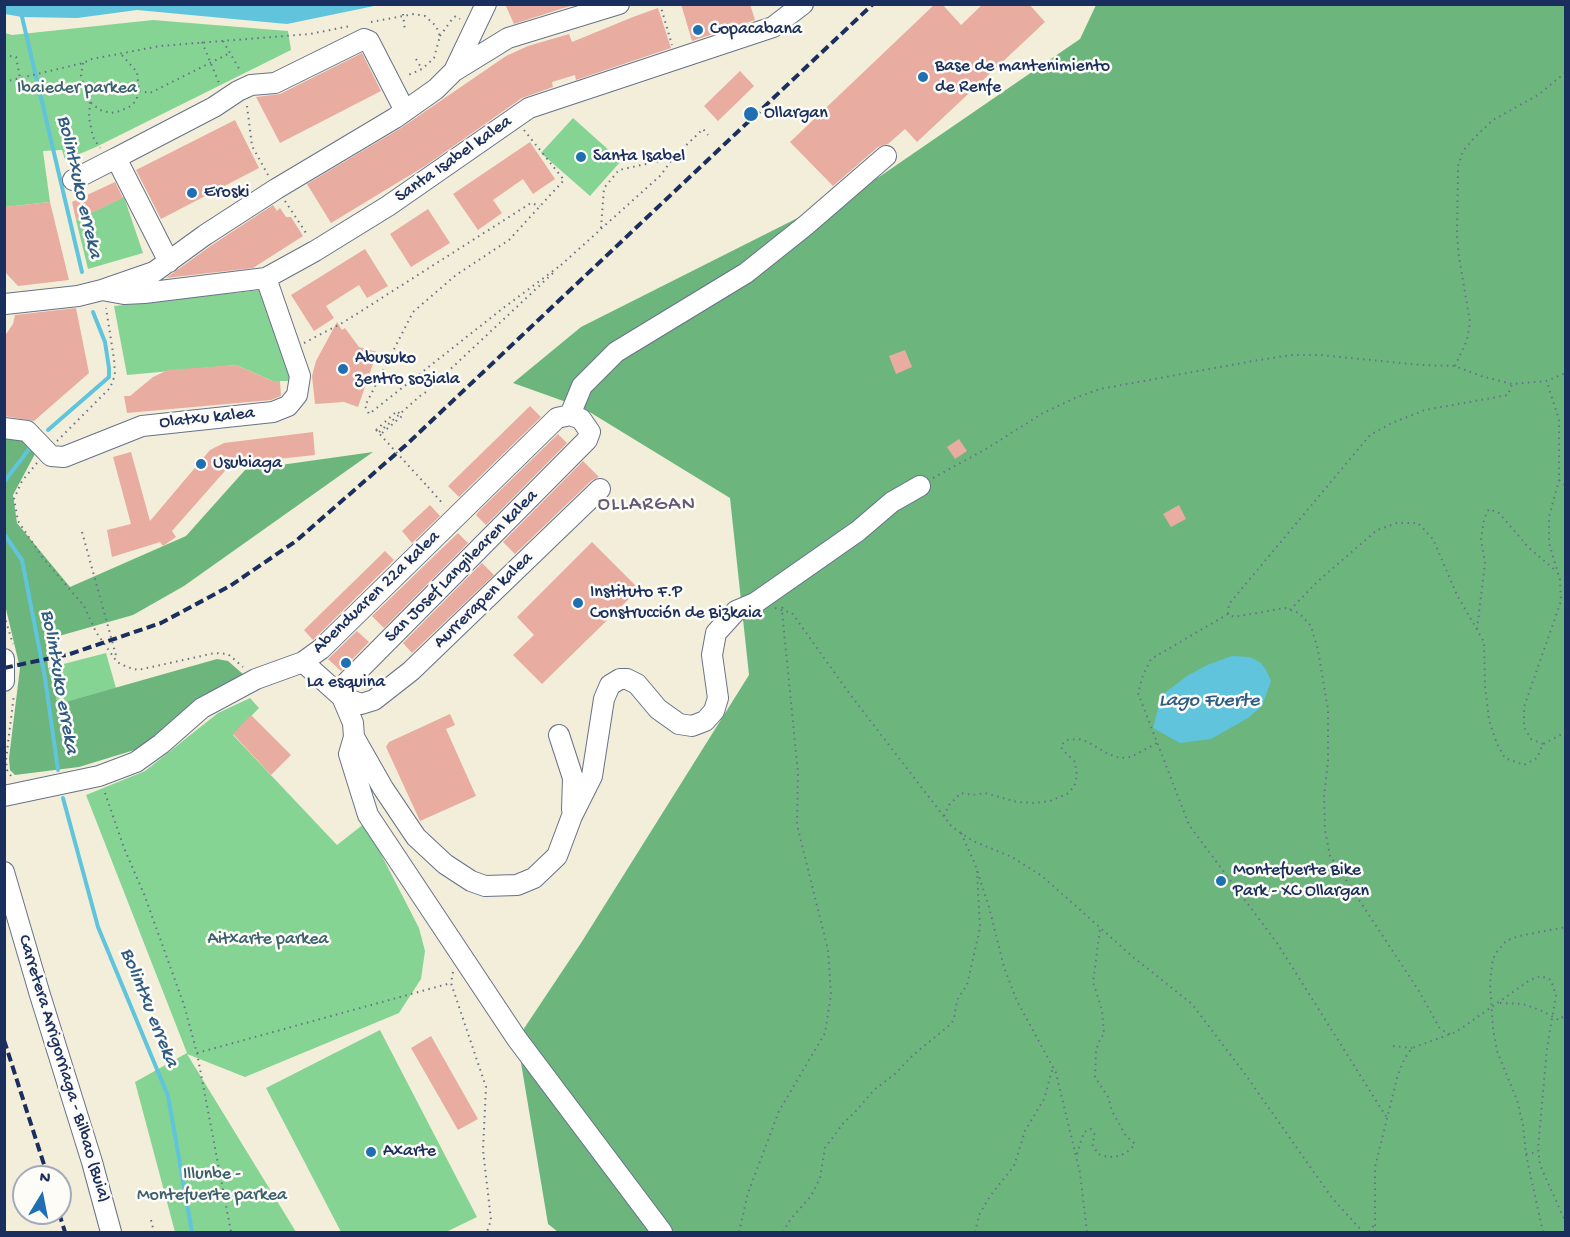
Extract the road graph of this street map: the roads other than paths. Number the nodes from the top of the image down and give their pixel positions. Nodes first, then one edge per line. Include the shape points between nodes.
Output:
1 (619, 4) edge
2 (803, 4) edge
3 (481, 17) edge
4 (508, 38) junction
5 (454, 71) junction
6 (405, 111) junction
7 (109, 155) junction
8 (886, 156) dead end
9 (73, 180) dead end
10 (169, 262) junction
11 (266, 278) junction
12 (102, 291) junction
13 (5, 302) edge
14 (4, 309) edge
15 (570, 415) junction
16 (4, 428) edge
17 (920, 486) road end
18 (600, 489) dead end
19 (9, 655) edge
20 (303, 663) junction
21 (10, 687) edge
22 (342, 697) junction
23 (559, 735) dead end
24 (354, 737) junction
25 (4, 796) edge
26 (572, 816) junction
27 (4, 872) edge
28 (111, 1233) edge
29 (662, 1233) edge

1 - 4 street
2 - 11 street, Santa Isabel kalea via 773,27 529,108 388,206
3 - 4 street via 491,37
3 - 5 street, Santa Isabel kalea
4 - 5 street
5 - 6 street, Santa Isabel kalea
6 - 7 street via 369,41 360,39 275,83 251,85 214,107
6 - 10 street, Santa Isabel kalea via 276,189
7 - 9 street
7 - 10 street
8 - 15 street via 746,273 616,352 582,386
10 - 12 street, Santa Isabel kalea via 154,272
11 - 12 street, Santa Isabel kalea via 144,293
11 - 16 street, Olatxu kalea via 298,369 296,397 288,406 273,412 142,426 57,457 46,452 27,431
12 - 13 street, Santa Isabel kalea
13 - 14 street
15 - 20 street, Abenduaren 22a kalea via 557,418 321,650
15 - 22 street, San Josef Langilearen kalea via 586,424 590,432 587,440 347,682
17 - 26 street via 892,502 858,531 755,603 736,611 716,633 712,655 718,698 705,721 692,726 680,724 627,679 610,686 604,699 592,776
18 - 22 street, Aurrerapen kalea via 411,670 374,700 361,704
19 - 21 street
20 - 22 street
20 - 25 street, Abenduaren 22a kalea via 256,679 202,708 136,762 99,776
22 - 24 street via 353,723
23 - 26 street via 573,778
24 - 26 street via 416,837 471,882 501,887 534,878 557,856
24 - 29 street via 350,754 368,815 518,1039
27 - 28 street, Carretera Arrigorriaga - Bilbao (Buia)

